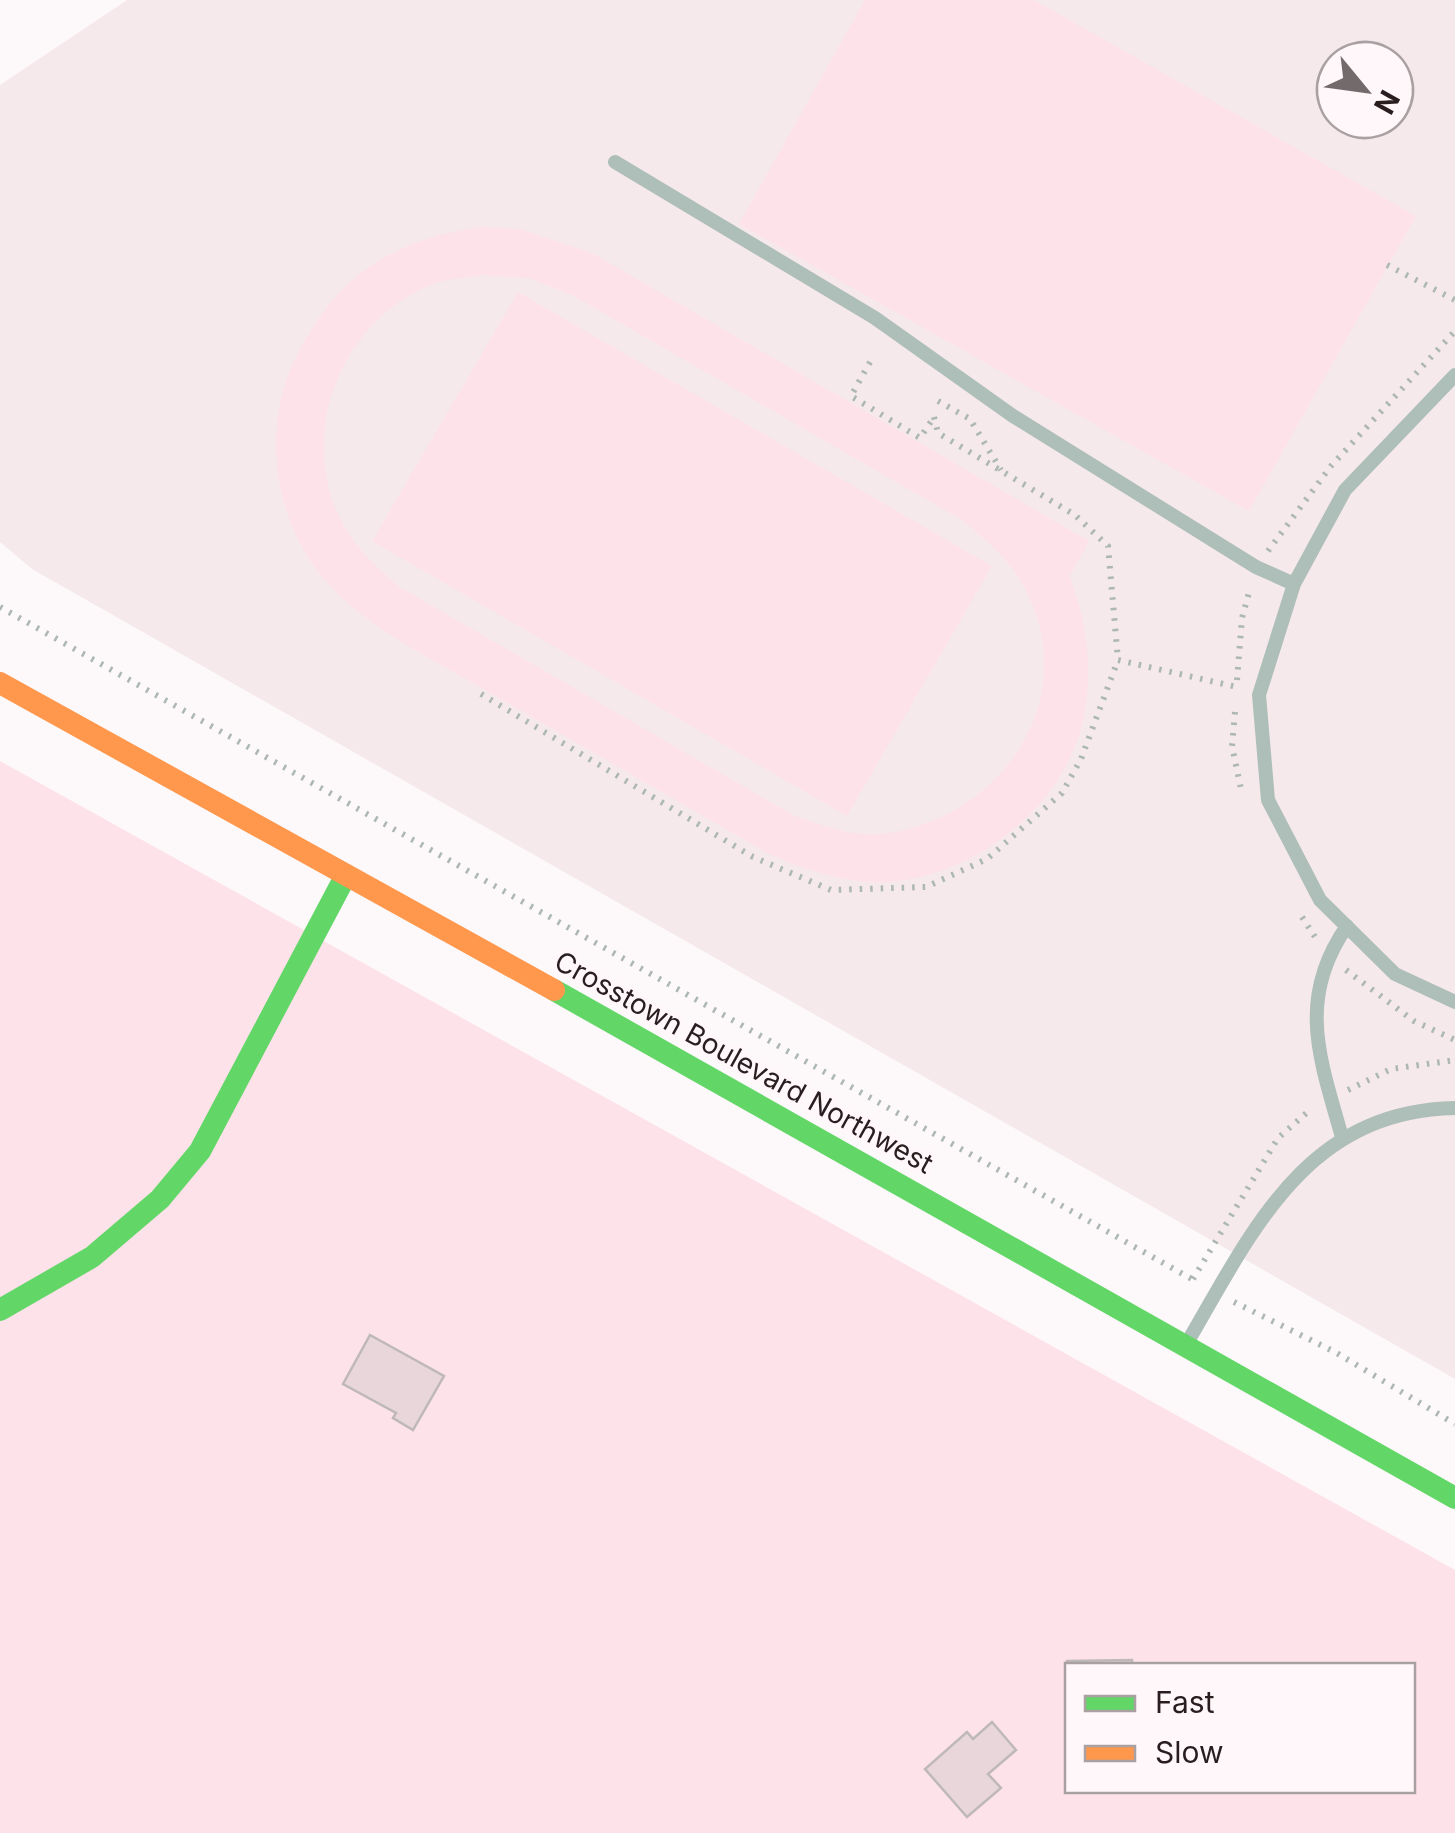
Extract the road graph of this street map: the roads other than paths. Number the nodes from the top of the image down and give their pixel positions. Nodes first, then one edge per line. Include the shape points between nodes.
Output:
1 (614, 162) dead end
2 (1455, 375) edge
3 (1294, 584) junction
4 (0, 683) edge
5 (346, 875) junction
6 (1346, 926) junction
7 (1455, 1002) edge
8 (1455, 1108) edge
9 (1342, 1137) junction
10 (0, 1310) edge
11 (1187, 1344) junction
12 (1455, 1498) edge

1 - 3 lane via 875,318 1013,416 1256,567
2 - 3 lane via 1345,490
3 - 6 lane via 1259,695 1268,800 1320,900
4 - 5 street, Crosstown Boulevard Northwest
5 - 10 street via 200,1151 160,1199 92,1257
5 - 11 street, Crosstown Boulevard Northwest
6 - 7 lane via 1394,974
6 - 9 lane via 1316,994 1315,1044
8 - 9 lane via 1416,1108
9 - 11 lane via 1298,1172 1251,1234
11 - 12 street, Crosstown Boulevard Northwest

